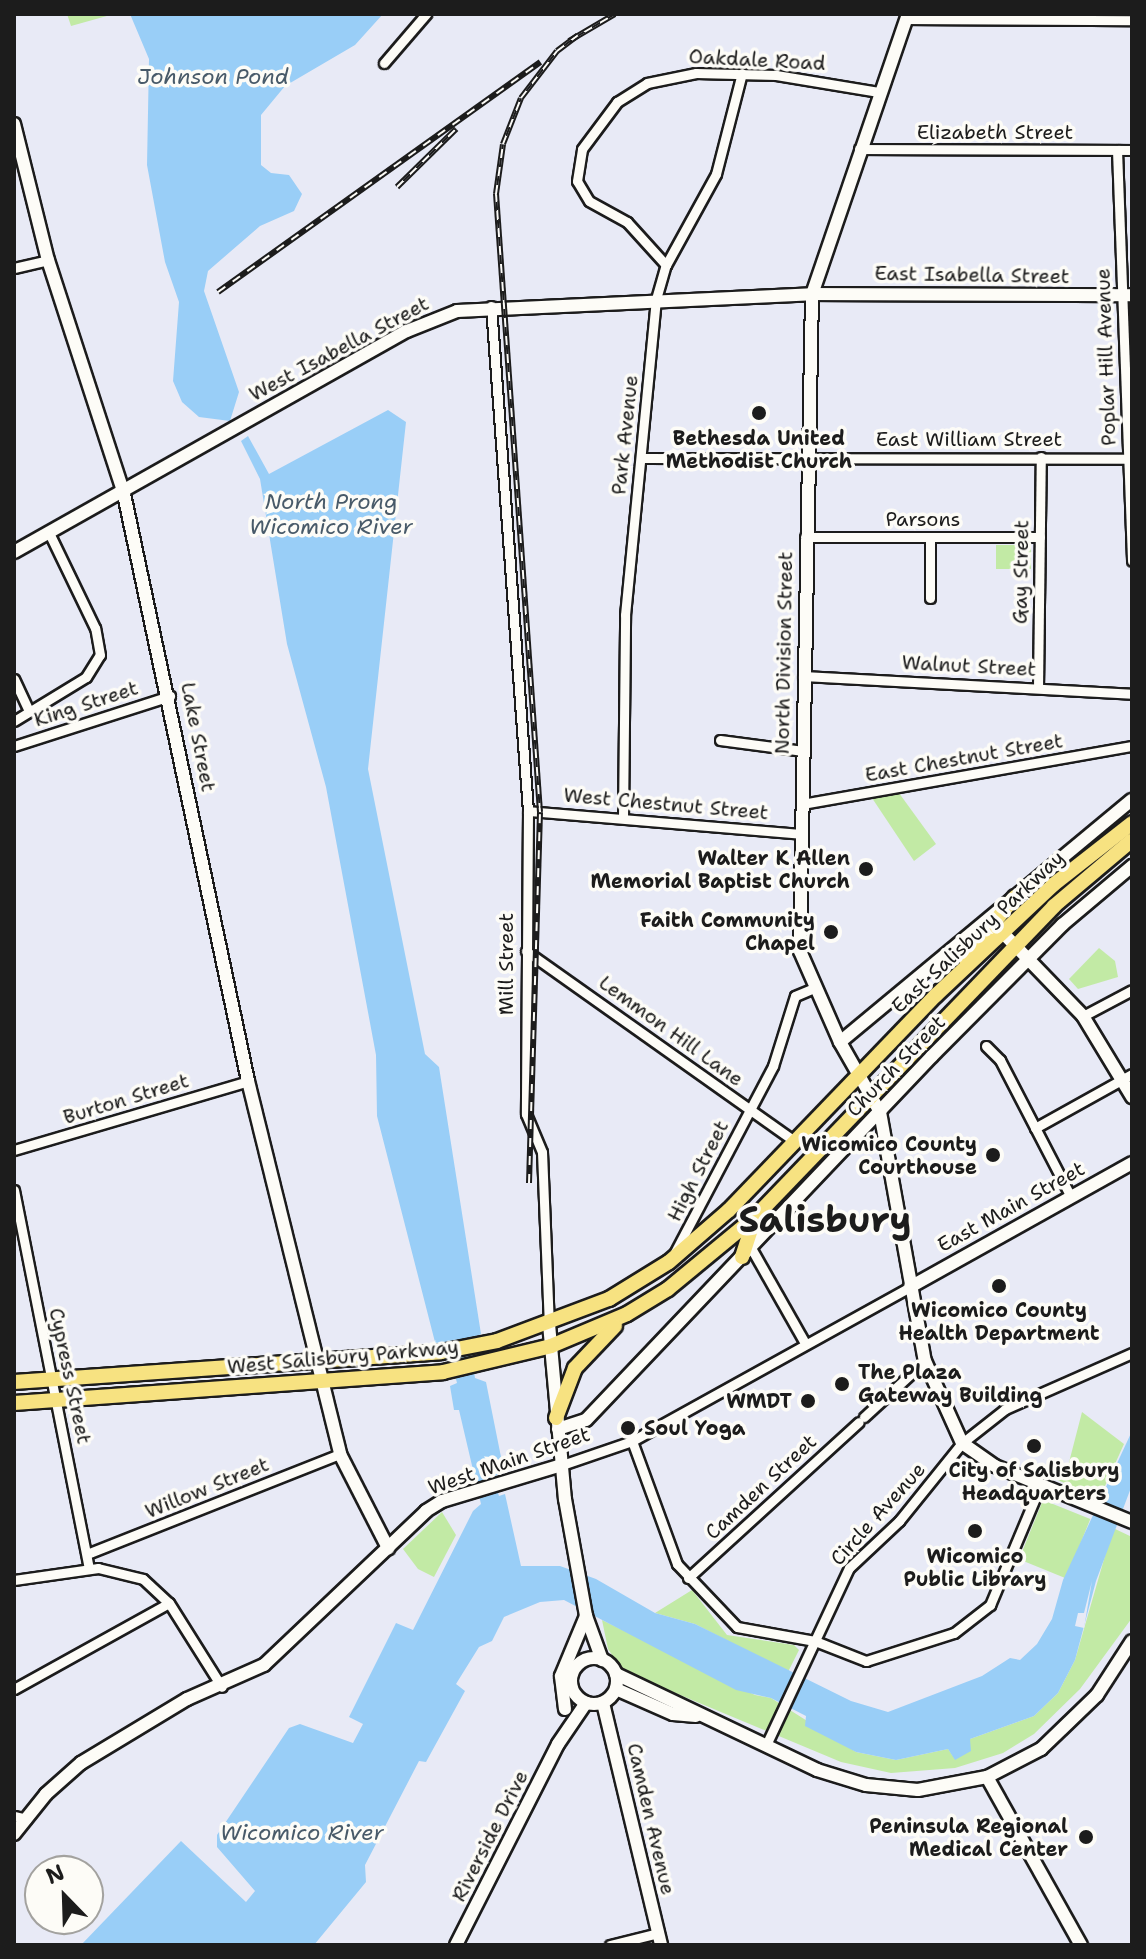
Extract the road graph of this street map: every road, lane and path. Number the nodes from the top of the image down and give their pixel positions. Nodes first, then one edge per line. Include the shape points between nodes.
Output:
1 (426, 14) edge
2 (907, 16) edge
3 (1132, 20) edge
4 (384, 63) dead end
5 (742, 73) junction
6 (879, 92) junction
7 (14, 124) edge
8 (858, 149) junction
9 (1117, 150) junction
10 (1132, 150) edge
11 (48, 260) junction
12 (666, 265) junction
13 (14, 268) edge
14 (812, 294) junction
15 (1127, 295) edge
16 (656, 299) junction
17 (491, 306) junction
18 (806, 457) junction
19 (1041, 457) junction
20 (641, 458) junction
21 (1130, 459) edge
22 (124, 494) junction
23 (49, 533) junction
24 (805, 537) junction
25 (930, 537) junction
26 (1040, 537) junction
27 (14, 552) edge
28 (1132, 561) edge
29 (930, 598) dead end
30 (803, 676) junction
31 (14, 679) edge
32 (1038, 688) junction
33 (1132, 694) edge
34 (170, 696) junction
35 (29, 711) junction
36 (14, 721) edge
37 (720, 740) dead end
38 (14, 746) edge
39 (1132, 746) edge
40 (803, 751) junction
41 (1132, 800) edge
42 (802, 804) junction
43 (528, 811) junction
44 (623, 818) junction
45 (1132, 823) edge
46 (802, 834) junction
47 (1132, 840) edge
48 (1132, 866) edge
49 (1015, 897) junction
50 (1002, 932) junction
51 (1018, 944) junction
52 (526, 951) junction
53 (1029, 958) junction
54 (814, 988) junction
55 (1132, 990) edge
56 (936, 995) junction
57 (1083, 1016) junction
58 (840, 1042) junction
59 (986, 1046) dead end
60 (858, 1076) junction
61 (1127, 1077) edge
62 (248, 1081) junction
63 (870, 1095) junction
64 (1132, 1097) edge
65 (750, 1110) junction
66 (880, 1112) junction
67 (1035, 1128) junction
68 (794, 1141) junction
69 (14, 1150) edge
70 (1132, 1163) edge
71 (14, 1190) edge
72 (1071, 1197) junction
73 (755, 1217) junction
74 (746, 1253) junction
75 (669, 1262) junction
76 (910, 1287) junction
77 (627, 1314) junction
78 (549, 1324) junction
79 (805, 1343) junction
80 (551, 1346) junction
81 (1132, 1353) edge
82 (925, 1361) junction
83 (320, 1365) junction
84 (54, 1379) junction
85 (324, 1380) junction
86 (14, 1382) edge
87 (57, 1400) junction
88 (14, 1403) edge
89 (557, 1424) junction
90 (632, 1441) junction
91 (962, 1443) junction
92 (340, 1454) junction
93 (562, 1465) junction
94 (1040, 1486) junction
95 (1130, 1522) edge
96 (388, 1548) junction
97 (87, 1554) junction
98 (89, 1569) junction
99 (688, 1578) junction
100 (14, 1580) edge
101 (169, 1603) junction
102 (586, 1614) junction
103 (815, 1641) junction
104 (1132, 1641) edge
105 (602, 1660) junction
106 (575, 1669) junction
107 (616, 1674) junction
108 (222, 1687) junction
109 (14, 1689) edge
110 (572, 1689) junction
111 (616, 1689) junction
112 (586, 1703) junction
113 (603, 1703) junction
114 (565, 1709) junction
115 (703, 1716) junction
116 (558, 1744) junction
117 (766, 1745) junction
118 (987, 1777) junction
119 (20, 1817) edge
120 (14, 1834) edge
121 (659, 1939) edge
122 (456, 1945) edge
123 (610, 1945) edge
124 (1081, 1945) edge

1 - 4 street
2 - 3 street
2 - 6 street, North Division Street
5 - 6 street, Oakdale Road via 828,80
5 - 12 street, Park Avenue via 716,174
5 - 12 street, Oakdale Road via 676,74 638,87 604,114 577,160 577,181 589,201 627,222
6 - 8 street, North Division Street
7 - 11 street, Lake Street
8 - 9 street, Elizabeth Street
8 - 14 street, North Division Street
9 - 10 street, Elizabeth Street
9 - 15 street, Poplar Hill Avenue
11 - 13 street
11 - 22 street, Lake Street
12 - 16 street, Park Avenue
14 - 15 street, East Isabella Street
14 - 16 street, West Isabella Street
14 - 18 street, North Division Street
15 - 21 street, Poplar Hill Avenue
16 - 17 street, West Isabella Street
16 - 20 street, Park Avenue
17 - 22 street, West Isabella Street via 424,322
17 - 43 street, Mill Street
18 - 19 street, East William Street
18 - 20 street, East William Street
18 - 24 street, North Division Street
19 - 21 street, East William Street
19 - 26 street, Gay Street
20 - 44 street, Park Avenue via 625,615
21 - 28 street, Poplar Hill Avenue
22 - 23 street, West Isabella Street
22 - 34 street, Lake Street
23 - 27 street, West Isabella Street
23 - 35 street via 101,647 96,665 77,683
24 - 25 street, Parsons
24 - 30 street, North Division Street
25 - 26 street, Parsons
25 - 29 street
26 - 32 street, Gay Street
30 - 32 street, Walnut Street
30 - 40 street, North Division Street
31 - 35 street
32 - 33 street, Walnut Street
34 - 38 street, King Street
34 - 62 street, Lake Street
35 - 36 street
37 - 40 street
39 - 42 street, East Chestnut Street
40 - 42 street, North Division Street
41 - 49 street
42 - 46 street, North Division Street
43 - 44 street, West Chestnut Street
43 - 52 street, Mill Street
44 - 46 street, West Chestnut Street
45 - 50 main road, East Salisbury Parkway
46 - 54 street, North Division Street via 800,951
47 - 51 main road, East Salisbury Parkway
48 - 53 street, Church Street
49 - 56 main road
49 - 58 street
50 - 51 street
50 - 56 main road, East Salisbury Parkway
51 - 53 street
51 - 63 main road, East Salisbury Parkway
52 - 65 street, Lemmon Hill Lane
52 - 78 street, Mill Street via 526,1114 542,1152
53 - 57 street
53 - 66 street, Church Street
54 - 58 street, North Division Street
54 - 65 street, High Street via 795,996 773,1066
55 - 57 street
56 - 60 main road, East Salisbury Parkway
57 - 61 street
58 - 60 street, North Division Street
59 - 67 street via 1000,1060
60 - 63 street, North Division Street
60 - 68 main road, West Salisbury Parkway
61 - 64 street
61 - 67 street
62 - 69 street, Burton Street
62 - 83 street, Lake Street
63 - 66 street, North Division Street
63 - 73 main road, West Salisbury Parkway
65 - 68 street, Lemmon Hill Lane
65 - 75 street, High Street
66 - 74 street, Church Street
66 - 76 street, North Division Street
67 - 72 street
68 - 75 main road, West Salisbury Parkway via 729,1210
70 - 72 street, East Main Street
71 - 84 street, Cypress Street
72 - 76 street, East Main Street
73 - 74 main road
73 - 77 main road, West Salisbury Parkway via 668,1289
74 - 79 street
74 - 89 street, Church Street via 586,1420
75 - 78 main road, West Salisbury Parkway via 609,1299
76 - 79 street, West Main Street
76 - 82 street, North Division Street
77 - 80 main road, West Salisbury Parkway
77 - 89 main road via 587,1350
78 - 80 street, Mill Street
78 - 83 main road, West Salisbury Parkway via 441,1352
79 - 90 street, West Main Street
80 - 85 main road, West Salisbury Parkway via 443,1372
80 - 89 street, Mill Street
81 - 91 street, Circle Avenue via 1005,1409
82 - 91 street, North Division Street
82 - 99 street, Camden Street
83 - 84 main road, West Salisbury Parkway
83 - 85 street, Lake Street
84 - 86 main road, West Salisbury Parkway
84 - 87 street, Cypress Street
85 - 87 main road, West Salisbury Parkway
85 - 92 street, Lake Street
87 - 88 main road, West Salisbury Parkway
87 - 97 street, Cypress Street
89 - 93 street, Mill Street
90 - 93 street, West Main Street
90 - 99 street via 672,1552
91 - 94 street
91 - 103 street, Circle Avenue via 899,1521 849,1568
92 - 96 street, Lake Street
92 - 97 street, Willow Street
93 - 96 street, West Main Street via 426,1511
93 - 102 street, Mill Street
94 - 95 street
94 - 103 street via 1000,1586 975,1620 878,1660 852,1657
96 - 108 street, West Main Street via 282,1651
97 - 98 street, Cypress Street
98 - 100 street
98 - 101 street via 123,1571 143,1579
99 - 103 street via 737,1627
101 - 108 street
101 - 109 street
102 - 105 street, Mill Street
102 - 106 street, Mill Street via 585,1644
102 - 114 street via 561,1676
103 - 117 street, Circle Avenue
104 - 118 street via 1097,1695 1054,1740
105 - 106 street via 587,1659
105 - 107 street
106 - 110 street
107 - 111 street
107 - 115 street
108 - 119 street, West Main Street via 187,1699 81,1763
110 - 112 street
110 - 114 street, Riverside Drive
111 - 113 street
111 - 115 street via 673,1714
112 - 113 street
112 - 116 street, Riverside Drive
113 - 121 street, Camden Avenue
114 - 116 street, Riverside Drive
115 - 117 street
116 - 122 street, Riverside Drive
117 - 118 street via 817,1770 866,1785 918,1790
118 - 124 street
119 - 120 street, West Main Street
121 - 123 street

